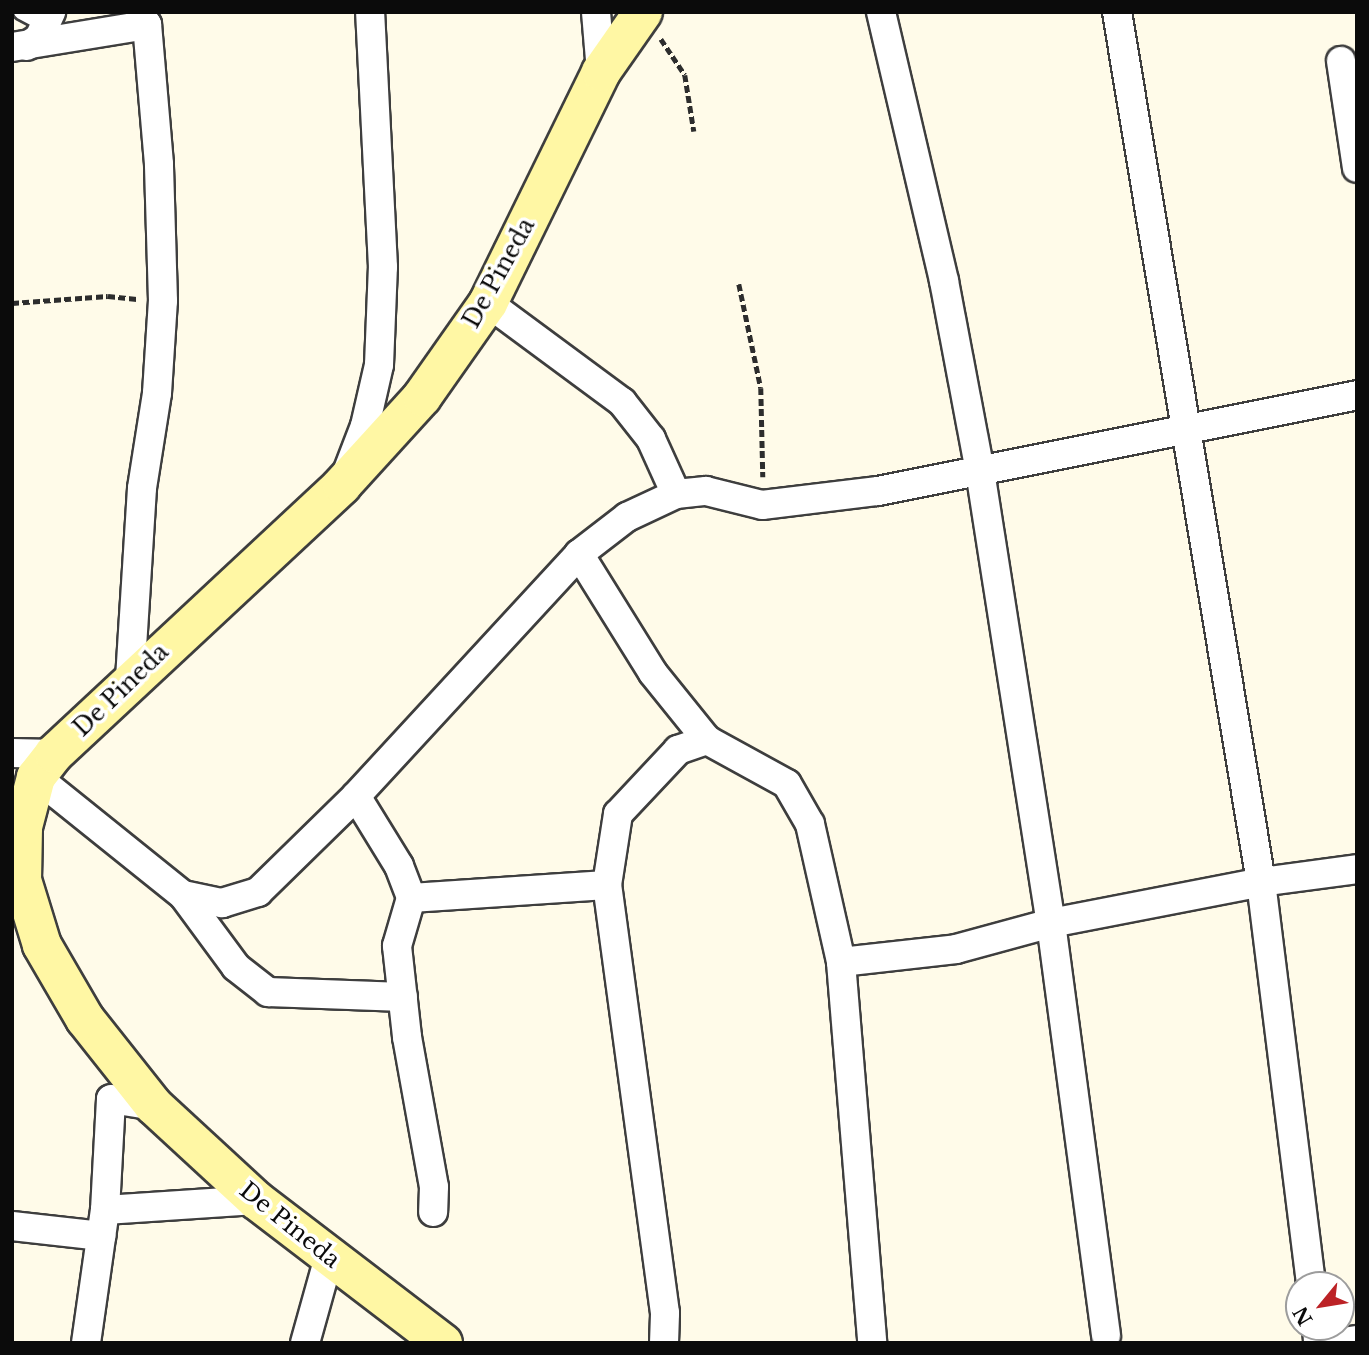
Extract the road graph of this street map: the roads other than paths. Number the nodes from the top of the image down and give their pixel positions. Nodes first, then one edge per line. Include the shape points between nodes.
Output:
1 (21, 12) edge
2 (370, 12) edge
3 (596, 12) edge
4 (881, 12) edge
5 (1117, 12) edge
6 (642, 14) edge
7 (49, 19) edge
8 (143, 19) edge
9 (20, 46) edge
10 (1341, 61) dead end
11 (601, 72) junction
12 (1357, 168) edge
13 (488, 303) junction
14 (1357, 395) edge
15 (1188, 426) junction
16 (980, 471) junction
17 (342, 485) junction
18 (676, 494) junction
19 (579, 554) junction
20 (130, 679) junction
21 (707, 740) junction
22 (34, 761) edge
23 (356, 796) junction
24 (1357, 869) edge
25 (1261, 882) junction
26 (607, 885) junction
27 (183, 895) junction
28 (411, 898) junction
29 (1051, 923) junction
30 (841, 962) junction
31 (402, 997) junction
32 (154, 1106) junction
33 (256, 1200) junction
34 (433, 1212) dead end
35 (103, 1223) junction
36 (12, 1226) edge
37 (328, 1257) junction
38 (1309, 1271) edge
39 (1106, 1335) dead end
40 (1357, 1340) edge
41 (86, 1343) edge
42 (305, 1343) edge
43 (443, 1343) edge
44 (664, 1343) edge
45 (872, 1343) edge
46 (1338, 1343) edge

1 - 7 lane
2 - 17 street via 383,267 379,365 365,426
3 - 11 street
4 - 16 street via 942,268
5 - 15 street
6 - 11 street, De Pineda
7 - 9 street
8 - 9 street
8 - 20 street via 159,164 163,301 157,393 142,488
10 - 12 street
11 - 13 street, De Pineda
13 - 17 street, De Pineda via 422,397
13 - 18 street via 622,402 651,439
14 - 15 street
15 - 16 street
15 - 25 street
16 - 18 street via 878,491 762,505 706,491
16 - 29 street
17 - 20 street, De Pineda
18 - 19 street via 627,517
19 - 21 street via 653,673
19 - 23 street
20 - 22 street, De Pineda
21 - 26 street via 678,750 618,814
21 - 30 street via 787,784 801,802
22 - 27 street
22 - 32 street, De Pineda via 23,827 22,880 42,945 85,1019
23 - 27 street via 258,892 222,903
23 - 28 street via 399,866
24 - 25 street
25 - 29 street
25 - 38 street
26 - 28 street
26 - 44 street via 665,1313
27 - 31 street via 236,967 268,992
28 - 31 street via 397,946
29 - 30 street via 956,949
29 - 39 street
30 - 45 street
31 - 34 street via 433,1187
32 - 33 street, De Pineda
32 - 35 street via 111,1099
33 - 35 street
33 - 37 street, De Pineda
35 - 36 street
35 - 41 street
37 - 42 street
37 - 43 street, De Pineda
40 - 46 street

